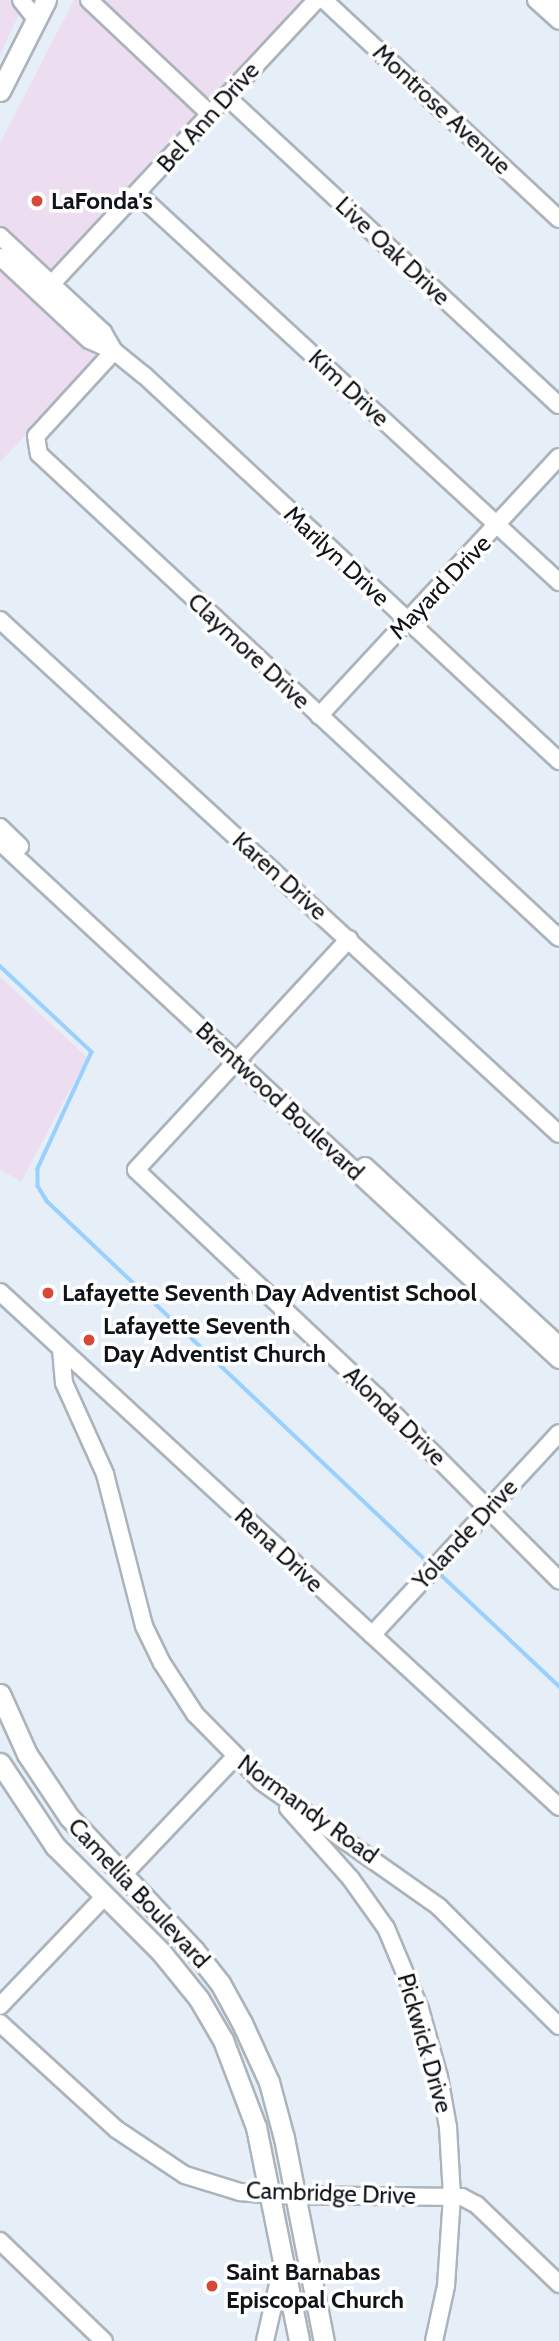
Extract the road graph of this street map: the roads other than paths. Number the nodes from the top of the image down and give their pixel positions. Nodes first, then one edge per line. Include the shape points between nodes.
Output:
1 (21, 0) edge
2 (46, 0) edge
3 (89, 0) edge
4 (316, 0) edge
5 (324, 0) edge
6 (536, 0) edge
7 (554, 0) edge
8 (559, 5) edge
9 (36, 19) junction
10 (559, 21) edge
11 (0, 91) edge
12 (226, 96) junction
13 (211, 114) junction
14 (138, 194) junction
15 (559, 219) edge
16 (0, 236) edge
17 (0, 257) edge
18 (47, 290) junction
19 (114, 351) junction
20 (559, 405) edge
21 (559, 457) edge
22 (499, 525) junction
23 (559, 582) edge
24 (0, 620) edge
25 (407, 621) junction
26 (319, 716) junction
27 (559, 761) edge
28 (0, 827) edge
29 (0, 842) edge
30 (559, 938) edge
31 (349, 939) junction
32 (240, 1056) junction
33 (559, 1134) edge
34 (0, 1292) edge
35 (559, 1345) edge
36 (61, 1349) junction
37 (559, 1360) edge
38 (559, 1433) edge
39 (489, 1509) junction
40 (559, 1580) edge
41 (372, 1635) junction
42 (0, 1694) edge
43 (235, 1757) junction
44 (0, 1763) edge
45 (270, 1788) junction
46 (559, 1807) edge
47 (123, 1875) junction
48 (104, 1897) junction
49 (0, 2006) edge
50 (0, 2023) edge
51 (559, 2026) edge
52 (272, 2195) junction
53 (296, 2196) junction
54 (452, 2196) junction
55 (0, 2241) edge
56 (282, 2267) junction
57 (559, 2284) edge
58 (104, 2341) edge
59 (265, 2341) edge
60 (299, 2341) edge
61 (324, 2341) edge
62 (434, 2341) edge

1 - 9 street
2 - 9 main road
3 - 13 street
4 - 12 street, Bel Ann Drive
5 - 15 street, Montrose Avenue
6 - 10 street
7 - 8 street
9 - 11 main road
12 - 13 street, Bel Ann Drive
12 - 20 street, Live Oak Drive
13 - 14 street, Bel Ann Drive
14 - 18 street, Bel Ann Drive
14 - 22 street, Kim Drive
16 - 18 street, Marilyn Drive
17 - 18 street, Marilyn Drive
18 - 19 street, Marilyn Drive via 89,340
19 - 25 street, Marilyn Drive
19 - 26 street, Claymore Drive via 36,436 37,452
21 - 22 street, Mayard Drive
22 - 23 street, Kim Drive
22 - 25 street, Mayard Drive
24 - 31 street, Karen Drive
25 - 26 street, Mayard Drive
25 - 27 street, Marilyn Drive
26 - 30 street, Claymore Drive
28 - 32 street, Brentwood Boulevard
29 - 32 street, Brentwood Boulevard
31 - 32 street
31 - 33 street, Karen Drive
32 - 35 street, Brentwood Boulevard
32 - 37 street, Brentwood Boulevard
32 - 39 street, Alonda Drive via 136,1170
34 - 36 street, Rena Drive
36 - 41 street, Rena Drive
36 - 43 street, Normandy Road via 65,1383 105,1474 135,1597 152,1645 195,1714
38 - 39 street, Yolande Drive
39 - 40 street, Alonda Drive
39 - 41 street, Yolande Drive
41 - 46 street, Rena Drive
42 - 47 main road, Camellia Boulevard via 52,1794
43 - 45 street, Normandy Road
43 - 47 street
44 - 48 main road, Camellia Boulevard via 55,1846
45 - 51 street, Normandy Road via 439,1908
45 - 54 street, Pickwick Drive via 351,1879 395,1945 439,2077 448,2127
47 - 53 main road, Camellia Boulevard via 173,1925 229,1997 269,2082
48 - 49 street
48 - 52 main road, Camellia Boulevard via 161,1952 209,2014 248,2098
50 - 52 street, Cambridge Drive via 157,2161 210,2183
52 - 53 street, Cambridge Drive
52 - 56 main road, Camellia Boulevard
53 - 54 street, Cambridge Drive
53 - 61 main road, Camellia Boulevard
54 - 57 street, Cambridge Drive via 477,2204
54 - 62 street, Pickwick Drive via 446,2286
55 - 58 street
56 - 59 street
56 - 60 main road, Camellia Boulevard

